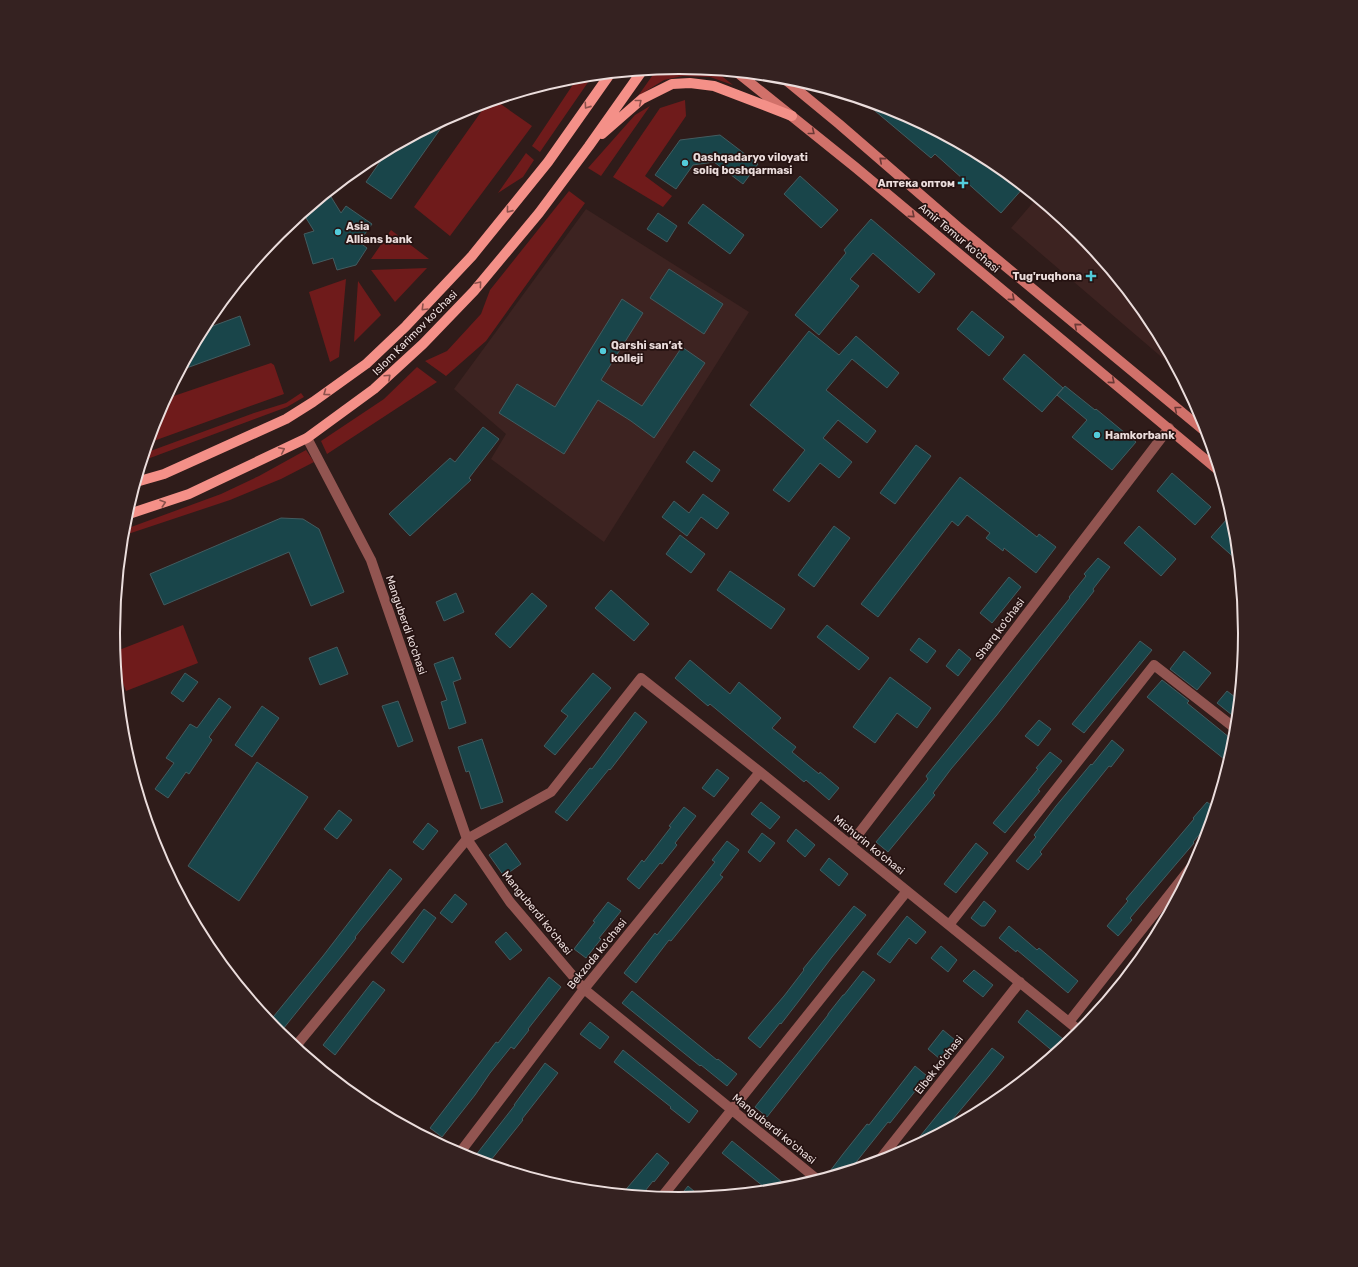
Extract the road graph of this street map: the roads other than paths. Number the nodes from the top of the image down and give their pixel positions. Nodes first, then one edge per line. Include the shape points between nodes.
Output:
1 (639, 75) edge
2 (744, 78) edge
3 (606, 79) edge
4 (793, 86) edge
5 (792, 116) junction
6 (589, 146) junction
7 (1199, 426) edge
8 (1169, 428) junction
9 (307, 438) junction
10 (1212, 465) edge
11 (141, 480) edge
12 (133, 513) edge
13 (1231, 725) edge
14 (760, 772) junction
15 (467, 839) junction
16 (850, 845) junction
17 (1182, 878) edge
18 (907, 891) junction
19 (949, 925) junction
20 (1020, 982) junction
21 (584, 989) junction
22 (1069, 1022) junction
23 (1076, 1028) edge
24 (298, 1043) edge
25 (731, 1109) junction
26 (462, 1149) edge
27 (885, 1153) edge
28 (814, 1176) edge
29 (665, 1193) edge

1 - 6 main road, Islom Karimov ko‘chasi
2 - 5 main road, Amir Temur ko'chasi
3 -> 11 main road, Islom Karimov ko‘chasi via 546,164 472,256 366,364 286,419 164,474
7 -> 4 main road, Amir Temur ko'chasi via 958,227
6 -> 5 main road via 642,99 672,84 714,86
5 -> 8 main road, Amir Temur ko'chasi
9 -> 6 main road, Islom Karimov ko‘chasi via 374,389 423,344 474,291 539,213
8 - 10 main road, Amir Temur ko'chasi
8 - 16 street, Sharq ko'chasi
12 -> 9 main road, Islom Karimov ko‘chasi via 189,494
9 - 15 street, Manguberdi ko'chasi via 371,560
13 - 19 street via 1154,664
14 - 15 street, Michurin ko'chasi via 641,678 552,792
14 - 16 street, Michurin ko'chasi
14 - 21 street, Bekzoda ko'chasi
15 - 21 street, Manguberdi ko'chasi via 510,902
15 - 24 street
16 - 18 street, Michurin ko'chasi
17 - 22 street
18 - 19 street, Michurin ko'chasi
18 - 25 street
19 - 20 street, Michurin ko'chasi
20 - 22 street, Michurin ko'chasi
20 - 27 street, Elbek ko'chasi
21 - 25 street, Manguberdi ko'chasi
21 - 26 street, Bekzoda ko'chasi
22 - 23 street, Michurin ko'chasi
25 - 28 street, Manguberdi ko'chasi
25 - 29 street

